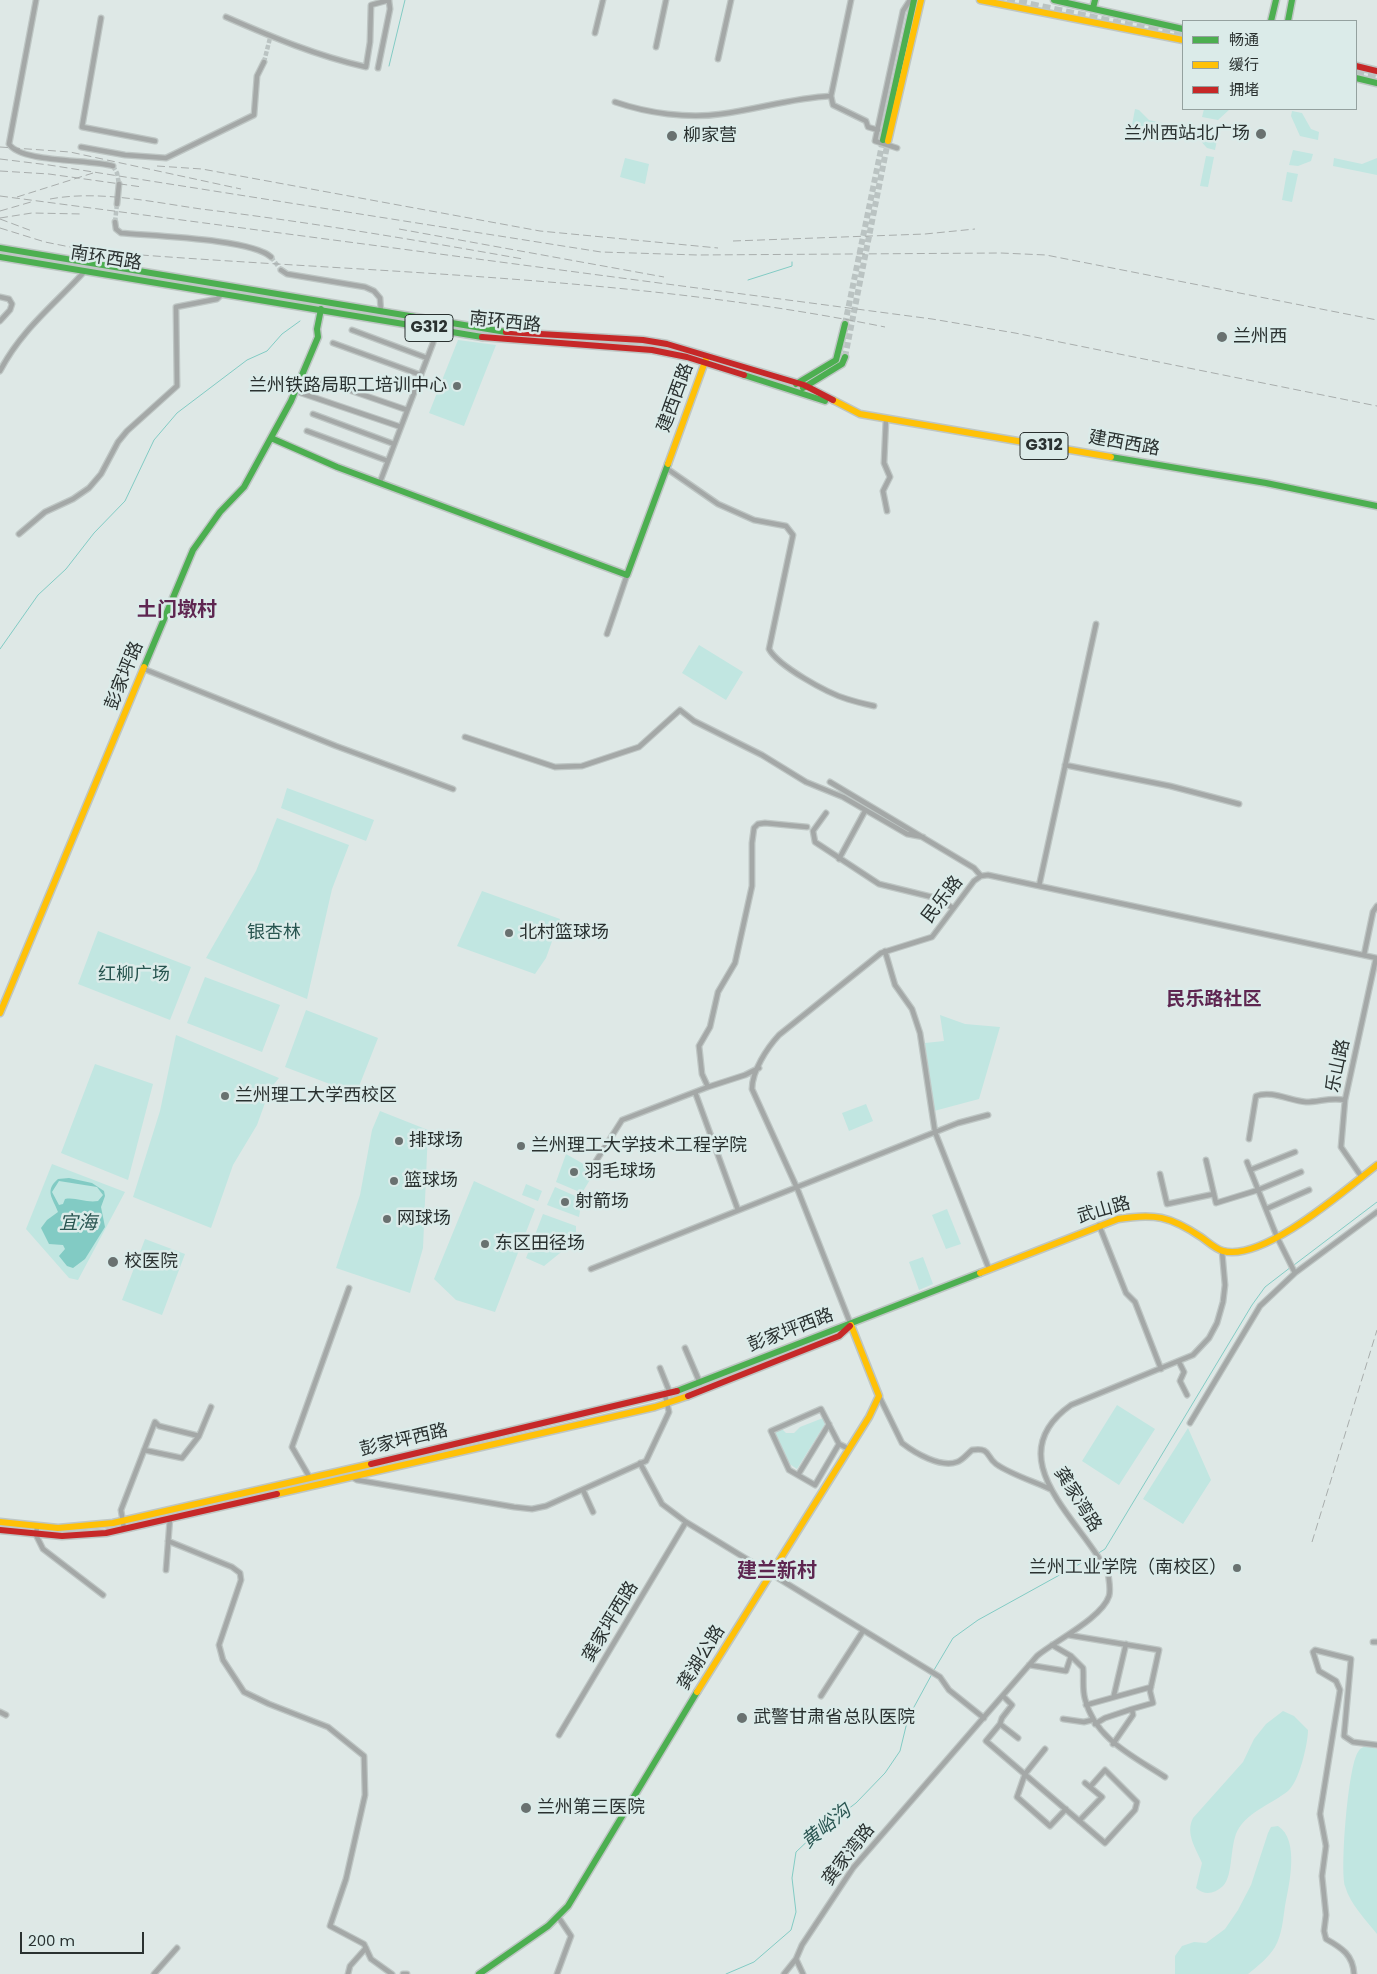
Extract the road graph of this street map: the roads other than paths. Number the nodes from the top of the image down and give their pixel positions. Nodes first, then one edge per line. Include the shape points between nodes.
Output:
1 (36, 0) edge
2 (603, 0) edge
3 (666, 0) edge
4 (731, 0) edge
5 (852, 0) edge
6 (910, 0) edge
7 (914, 0) edge
8 (921, 0) edge
9 (980, 0) edge
10 (1054, 0) edge
11 (1095, 0) edge
12 (1276, 0) edge
13 (1292, 0) edge
14 (389, 1) edge
15 (1075, 6) junction
16 (1093, 8) junction
17 (1055, 15) junction
18 (101, 18) dead end
19 (226, 18) dead end
20 (1271, 20) edge
21 (1288, 20) edge
22 (1182, 29) edge
23 (595, 33) dead end
24 (1182, 40) edge
25 (656, 47) dead end
26 (718, 59) dead end
27 (264, 62) tunnel mouth
28 (1357, 66) edge
29 (378, 68) dead end
30 (1377, 71) edge
31 (1357, 78) edge
32 (1377, 83) edge
33 (831, 96) junction
34 (615, 102) dead end
35 (878, 130) junction
36 (155, 141) dead end
37 (81, 147) dead end
38 (897, 148) dead end
39 (113, 166) dead end
40 (119, 184) tunnel mouth
41 (117, 204) tunnel mouth
42 (115, 222) dead end
43 (0, 248) edge
44 (0, 257) edge
45 (271, 257) tunnel mouth
46 (281, 270) tunnel mouth
47 (85, 271) junction
48 (223, 293) junction
49 (0, 297) edge
50 (321, 309) junction
51 (381, 312) junction
52 (0, 321) edge
53 (437, 322) junction
54 (845, 324) tunnel mouth
55 (436, 329) junction
56 (352, 330) dead end
57 (333, 343) dead end
58 (708, 355) junction
59 (845, 357) tunnel mouth
60 (427, 358) junction
61 (704, 364) junction
62 (0, 371) edge
63 (421, 375) junction
64 (317, 379) dead end
65 (797, 383) junction
66 (804, 385) junction
67 (796, 392) junction
68 (301, 393) dead end
69 (407, 410) junction
70 (853, 412) junction
71 (313, 414) dead end
72 (886, 419) junction
73 (401, 427) junction
74 (308, 432) dead end
75 (271, 438) junction
76 (394, 444) junction
77 (388, 461) junction
78 (666, 468) junction
79 (1235, 478) junction
80 (380, 482) junction
81 (1377, 506) edge
82 (887, 511) dead end
83 (1377, 512) edge
84 (20, 534) dead end
85 (627, 575) junction
86 (1096, 624) dead end
87 (607, 634) dead end
88 (144, 669) junction
89 (874, 706) dead end
90 (465, 737) dead end
91 (1065, 764) junction
92 (830, 782) dead end
93 (453, 789) dead end
94 (1239, 804) dead end
95 (865, 811) junction
96 (826, 813) dead end
97 (807, 827) dead end
98 (923, 837) junction
99 (839, 858) junction
100 (981, 876) junction
101 (1039, 886) junction
102 (1377, 906) edge
103 (953, 908) junction
104 (1375, 912) edge
105 (886, 951) junction
106 (1364, 955) junction
107 (1376, 958) edge
108 (0, 988) edge
109 (8, 991) junction
110 (0, 1013) edge
111 (759, 1068) junction
112 (708, 1087) junction
113 (694, 1092) junction
114 (1345, 1100) junction
115 (988, 1115) dead end
116 (935, 1132) junction
117 (1249, 1140) dead end
118 (1294, 1152) dead end
119 (1206, 1160) dead end
120 (596, 1162) dead end
121 (1247, 1162) dead end
122 (1377, 1165) edge
123 (1250, 1170) junction
124 (1301, 1172) dead end
125 (1160, 1174) dead end
126 (1361, 1176) junction
127 (797, 1188) junction
128 (1258, 1190) junction
129 (1310, 1190) dead end
130 (1214, 1194) junction
131 (1266, 1209) junction
132 (738, 1210) junction
133 (1377, 1212) edge
134 (1099, 1225) junction
135 (1277, 1237) junction
136 (1222, 1251) junction
137 (591, 1269) dead end
138 (988, 1269) junction
139 (1294, 1272) junction
140 (349, 1288) dead end
141 (851, 1325) junction
142 (685, 1348) dead end
143 (1179, 1362) junction
144 (660, 1368) dead end
145 (1161, 1369) junction
146 (700, 1383) junction
147 (667, 1394) junction
148 (1187, 1395) dead end
149 (879, 1396) junction
150 (669, 1403) junction
151 (211, 1407) dead end
152 (1190, 1423) dead end
153 (829, 1424) junction
154 (199, 1436) junction
155 (839, 1444) junction
156 (144, 1450) junction
157 (849, 1450) junction
158 (640, 1464) junction
159 (798, 1475) junction
160 (352, 1477) junction
161 (310, 1478) junction
162 (583, 1490) junction
163 (1052, 1490) junction
164 (593, 1512) dead end
165 (170, 1518) junction
166 (122, 1521) junction
167 (0, 1522) edge
168 (686, 1522) junction
169 (37, 1527) junction
170 (124, 1529) junction
171 (1, 1530) edge
172 (36, 1535) junction
173 (0, 1538) edge
174 (168, 1541) junction
175 (166, 1570) dead end
176 (771, 1575) junction
177 (103, 1595) dead end
178 (863, 1631) junction
179 (1068, 1635) junction
180 (1126, 1644) junction
181 (1052, 1645) junction
182 (1071, 1656) junction
183 (1029, 1665) junction
184 (1151, 1686) junction
185 (1114, 1695) junction
186 (821, 1696) dead end
187 (1003, 1696) junction
188 (1086, 1704) junction
189 (1132, 1709) junction
190 (0, 1712) edge
191 (6, 1716) dead end
192 (984, 1718) junction
193 (1063, 1718) dead end
194 (1094, 1722) junction
195 (1000, 1724) junction
196 (559, 1735) dead end
197 (1018, 1738) dead end
198 (1113, 1744) junction
199 (1377, 1745) edge
200 (1045, 1749) dead end
201 (1025, 1774) junction
202 (1165, 1777) dead end
203 (1085, 1782) dead end
204 (1090, 1787) junction
205 (1066, 1809) junction
206 (1079, 1821) junction
207 (559, 1918) junction
208 (176, 1948) dead end
209 (366, 1948) junction
210 (796, 1959) junction
211 (154, 1974) edge
212 (348, 1974) edge
213 (392, 1974) edge
214 (403, 1974) edge
215 (407, 1974) edge
216 (479, 1974) edge
217 (557, 1974) edge
218 (784, 1974) edge
219 (803, 1974) edge
220 (1354, 1974) edge

1 - 39 street via 9,144 13,149 28,154
2 - 23 street
3 - 25 street
4 - 26 street
5 - 33 street
6 - 35 street via 903,11
7 - 8 main road via 886,141
9 - 17 main road
10 - 15 main road
11 - 16 main road
12 - 20 main road
13 - 21 main road
14 - 19 street via 371,5 366,67 328,58
14 - 29 street
15 - 16 main road
15 - 17 main road
16 - 22 main road
17 - 24 main road
18 - 36 street via 82,127
27 - 37 street via 257,76 254,115 166,158
28 - 30 main road
31 - 32 main road
33 - 34 street via 796,98 721,114 663,113
33 - 35 street via 832,105
35 - 38 street via 875,141
40 - 41 street
42 - 45 street via 121,233 240,245 264,250
43 - 51 main road, 南环西路 / G312
44 - 47 main road, 南环西路 / G312
46 - 51 street via 287,274 368,288 380,298
47 - 48 main road, 南环西路 / G312
47 - 62 street via 25,331
48 - 50 main road, 南环西路 / G312
48 - 84 street via 218,299 176,307 177,386 127,431 89,488 44,512
49 - 52 street via 9,299 12,304
50 - 55 main road, 南环西路 / G312
50 - 75 main road, 彭家坪路 via 318,337 310,358
51 - 53 main road, 南环西路 / G312
53 - 55 street
53 - 58 main road, 南环西路 / G312 via 497,331 643,340
54 - 65 main road via 836,360
55 - 60 street
55 - 61 main road, 南环西路 / G312 via 496,339 652,350
56 - 60 street
57 - 63 street
58 - 61 main road, 建西西路
58 - 65 main road, 建西西路 / G312
59 - 66 main road via 842,364
60 - 63 street
61 - 67 main road, 南环西路 / G312
61 - 78 main road, 建西西路
63 - 69 street
64 - 69 street
65 - 66 main road, 建西西路 / G312
65 - 67 main road
66 - 67 main road
66 - 70 main road, 建西西路 / G312
67 - 70 main road, 南环西路 / G312
68 - 73 street
69 - 73 street
70 - 72 main road, 建西西路 / G312
71 - 76 street
72 - 79 main road, 建西西路 / G312
72 - 82 street via 884,463 890,477 883,491
73 - 76 street
74 - 77 street
75 - 80 main road
75 - 88 main road, 彭家坪路 via 240,494 220,512 193,550
76 - 77 street
77 - 80 street
78 - 85 main road, 建西西路
78 - 89 street via 718,504 754,520 790,528 793,535 769,649 776,660 816,684 846,699
79 - 81 main road, 建西西路 / G312
79 - 83 main road, 建西西路 / G312
80 - 85 main road
85 - 87 street
86 - 91 street
88 - 93 street
88 - 109 main road, 彭家坪路
90 - 95 street via 555,767 582,766 639,747 680,710 694,721
91 - 94 street
91 - 101 street
92 - 98 street
95 - 98 street via 908,834
95 - 99 street
96 - 99 street via 813,836 815,842
97 - 112 street via 765,822 754,828 752,886 736,963 718,992 710,1027 699,1046 702,1074
98 - 100 street via 974,868
99 - 103 street via 879,884 936,898
100 - 101 street, 民乐路
100 - 103 street, 民乐路
101 - 106 street, 民乐路
102 - 104 street
103 - 105 street, 民乐路 via 932,937
104 - 106 street
105 - 111 street, 民乐路 via 778,1035
105 - 116 street via 889,972 912,1010 918,1027
106 - 107 street, 民乐路
107 - 114 street, 乐山路
108 - 109 main road
109 - 110 main road, 彭家坪路
111 - 112 street
111 - 127 street, 民乐路 via 752,1089
112 - 113 street
113 - 120 street via 622,1120
113 - 132 street
114 - 117 street via 1325,1098 1308,1102 1264,1094 1256,1096
114 - 126 street, 乐山路 via 1341,1147
115 - 116 street
116 - 127 street
116 - 138 street
118 - 123 street
119 - 130 street
121 - 123 street
122 - 126 main road
123 - 128 street
124 - 128 street
125 - 130 street via 1167,1204
126 - 135 main road via 1309,1219
127 - 132 street
127 - 141 street, 民乐路
128 - 130 street via 1216,1204
128 - 131 street
129 - 131 street
131 - 135 street
132 - 137 street
133 - 139 street
134 - 136 main road, 武山路 via 1130,1216 1162,1216 1182,1224
134 - 138 main road, 武山路
134 - 145 street via 1126,1294 1136,1302
135 - 136 main road via 1235,1252
135 - 139 street
136 - 143 street, 龚家湾路 via 1224,1302 1217,1323 1193,1355
138 - 141 main road, 武山路
139 - 152 street via 1260,1306
140 - 161 street via 292,1447
141 - 146 main road, 彭家坪西路
141 - 149 main road
141 - 150 main road, 彭家坪西路 via 839,1336
142 - 146 street
143 - 145 street, 龚家湾路
143 - 148 street via 1184,1372 1180,1381
144 - 147 street
145 - 163 street, 龚家湾路 via 1079,1402 1052,1421 1045,1430 1040,1453 1042,1471
146 - 147 main road, 彭家坪西路
147 - 150 street
147 - 161 main road, 彭家坪西路
149 - 157 main road, 龚湖公路
149 - 163 street via 902,1443 908,1447 934,1460 949,1463 963,1459 972,1450 986,1451 997,1465
150 - 158 street via 669,1412 651,1453
150 - 160 main road, 彭家坪西路
151 - 154 street
153 - 155 street
153 - 159 street
153 - 159 street via 821,1409 771,1431 790,1470
154 - 156 street via 182,1458
154 - 156 street via 158,1426 154,1422
155 - 157 street
155 - 159 street via 815,1485
156 - 166 street via 121,1510
157 - 176 main road, 龚湖公路
158 - 162 street
158 - 168 street via 662,1504
160 - 162 street via 532,1509
160 - 165 main road, 彭家坪西路
161 - 166 main road, 彭家坪西路
162 - 164 street
163 - 179 street, 龚家湾路 via 1108,1573 1108,1597 1101,1609
165 - 170 main road, 彭家坪西路
165 - 174 street
166 - 169 main road, 彭家坪西路 via 87,1527
166 - 170 street
167 - 169 main road, 彭家坪西路
168 - 176 street
168 - 196 street, 龚家坪西路
169 - 172 street
170 - 172 main road, 彭家坪西路 via 62,1536
171 - 172 main road, 彭家坪西路
171 - 173 street
172 - 177 street via 43,1549
174 - 175 street
174 - 209 street via 240,1573 241,1580 219,1646 223,1660 244,1692 328,1727 364,1756 365,1795 346,1879 330,1926 354,1937
176 - 178 street
176 - 207 main road, 龚湖公路
178 - 186 street
178 - 192 street via 940,1676 949,1690
179 - 180 street
179 - 181 street, 龚家湾路
180 - 184 street via 1159,1650
180 - 185 street
181 - 182 street
181 - 183 street, 龚家湾路
182 - 183 street via 1066,1671
182 - 188 street via 1083,1668
183 - 187 street, 龚家湾路
184 - 185 street
184 - 189 street via 1153,1703
185 - 188 street
187 - 192 street, 龚家湾路
187 - 195 street via 1012,1705
188 - 194 street
189 - 194 street
189 - 198 street via 1133,1715
190 - 191 street
192 - 210 street, 龚家湾路 via 853,1868
193 - 194 street
194 - 198 street
195 - 197 street
195 - 201 street via 986,1741
198 - 202 street
199 - 220 street via 1353,1742 1344,1736 1351,1658 1315,1650 1319,1671 1336,1681 1340,1690 1320,1814 1326,1846 1322,1876 1326,1915 1324,1931 1326,1939 1352,1959
200 - 201 street
201 - 205 street
201 - 205 street via 1017,1797 1050,1826
203 - 204 street
204 - 206 street via 1102,1797
204 - 206 street via 1105,1770 1135,1798 1137,1807 1105,1843
205 - 206 street
207 - 216 main road, 龚湖公路
207 - 217 street via 571,1936
208 - 211 street
209 - 212 street via 350,1966
209 - 213 street via 371,1959
210 - 218 street, 龚家湾路
210 - 219 street
214 - 215 street

